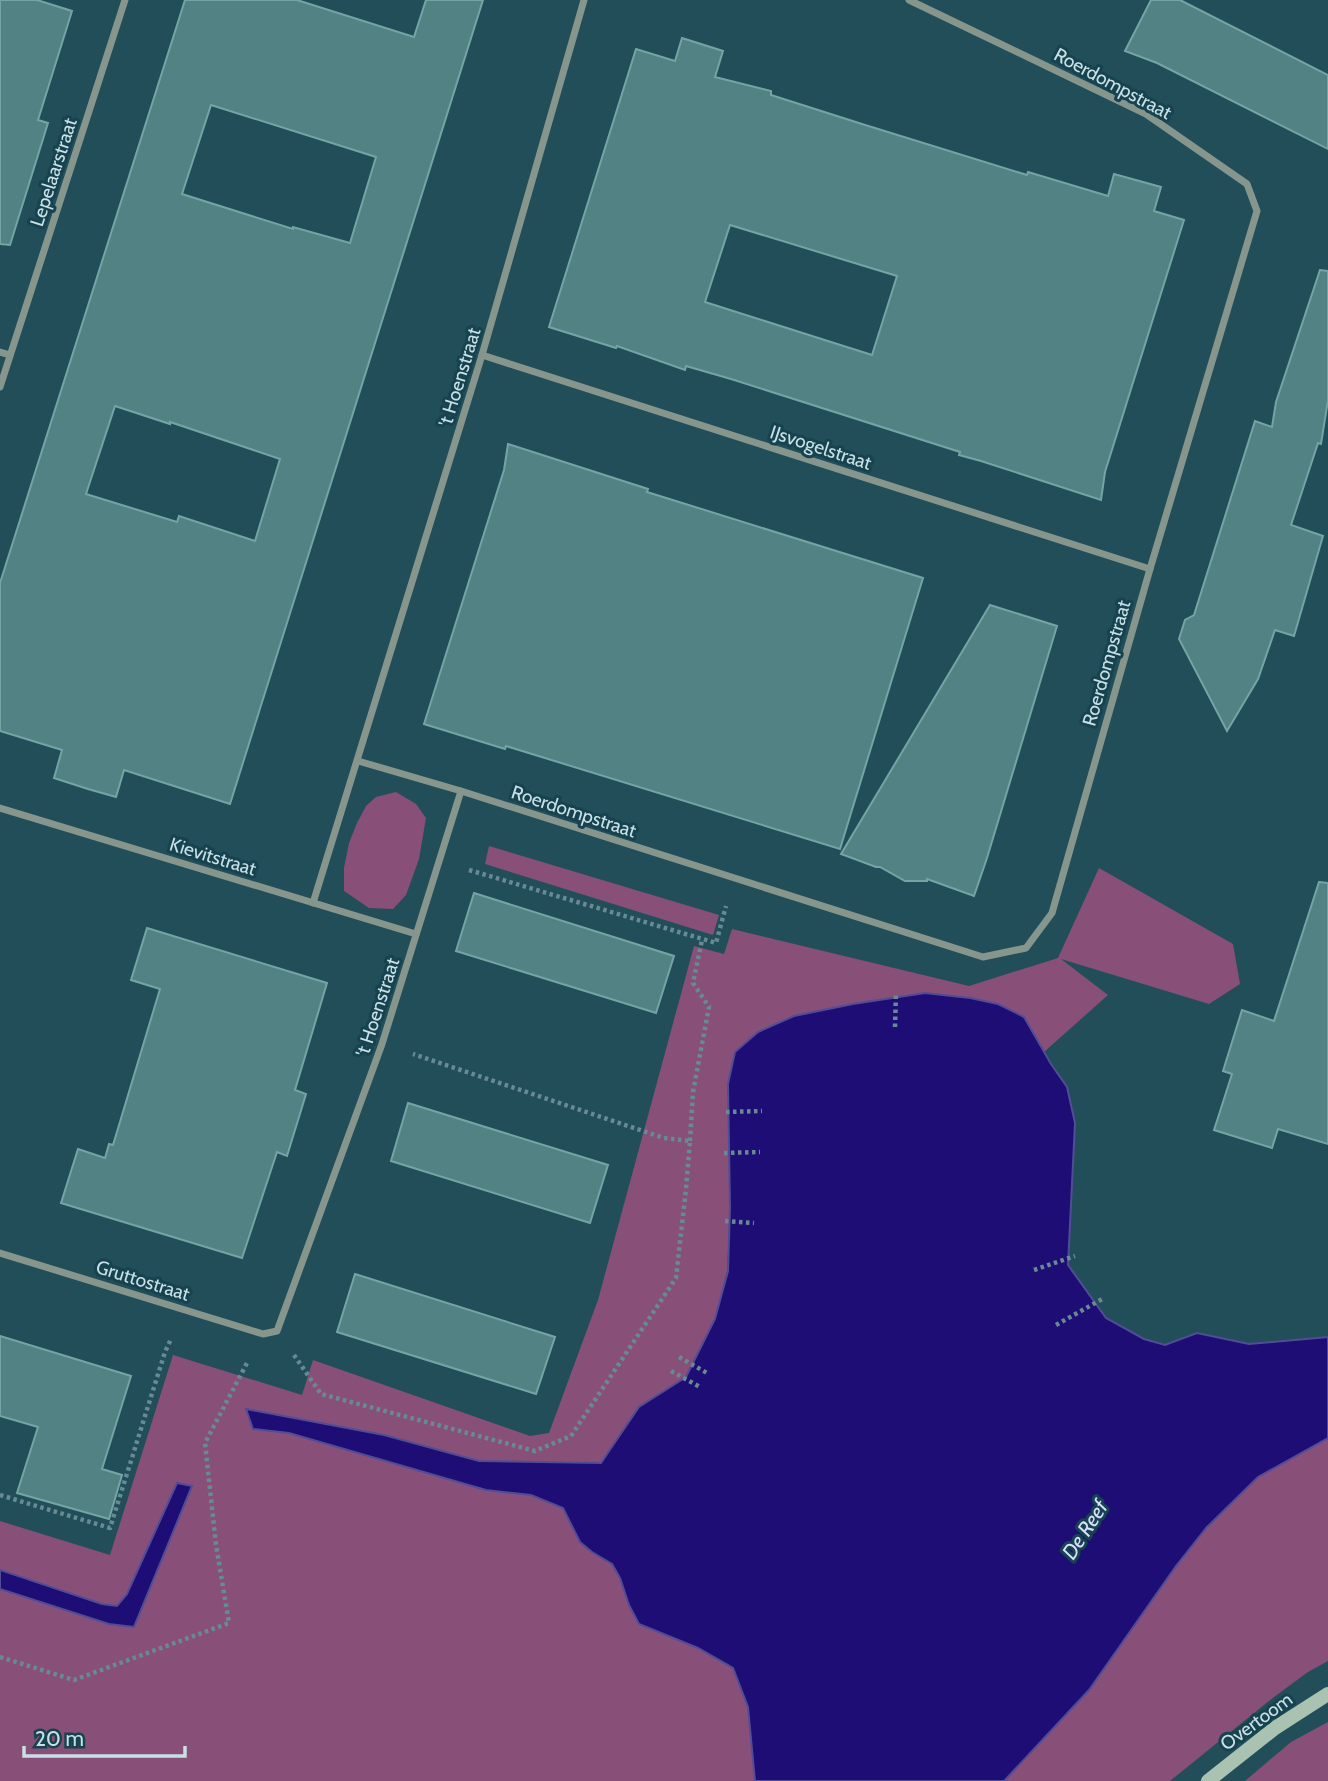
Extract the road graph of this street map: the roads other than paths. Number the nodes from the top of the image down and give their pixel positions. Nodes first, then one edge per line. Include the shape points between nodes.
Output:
1 (125, 0) edge
2 (584, 0) edge
3 (909, 0) edge
4 (0, 352) edge
5 (10, 355) junction
6 (482, 355) junction
7 (0, 387) edge
8 (1150, 569) junction
9 (358, 761) junction
10 (461, 791) junction
11 (0, 808) edge
12 (313, 903) junction
13 (416, 934) junction
14 (0, 1252) edge
15 (277, 1331) joint
16 (1328, 1694) edge
17 (1208, 1781) edge

1 - 5 street, Lepelaarstraat
2 - 6 street, 't Hoenstraat
3 - 8 street, Roerdompstraat via 1146,114 1247,184 1257,211
4 - 5 street
5 - 7 street, Lepelaarstraat
6 - 8 street, IJsvogelstraat
6 - 9 street, 't Hoenstraat
8 - 10 street, Roerdompstraat via 1052,913 1026,948 983,957
9 - 10 street
9 - 12 street, 't Hoenstraat
10 - 13 street, 't Hoenstraat
11 - 12 street, Kievitstraat
12 - 13 street, Kievitstraat
13 - 15 street, 't Hoenstraat via 382,1044
14 - 15 street, Gruttostraat via 263,1334
16 - 17 street, Overtoom via 1275,1728

